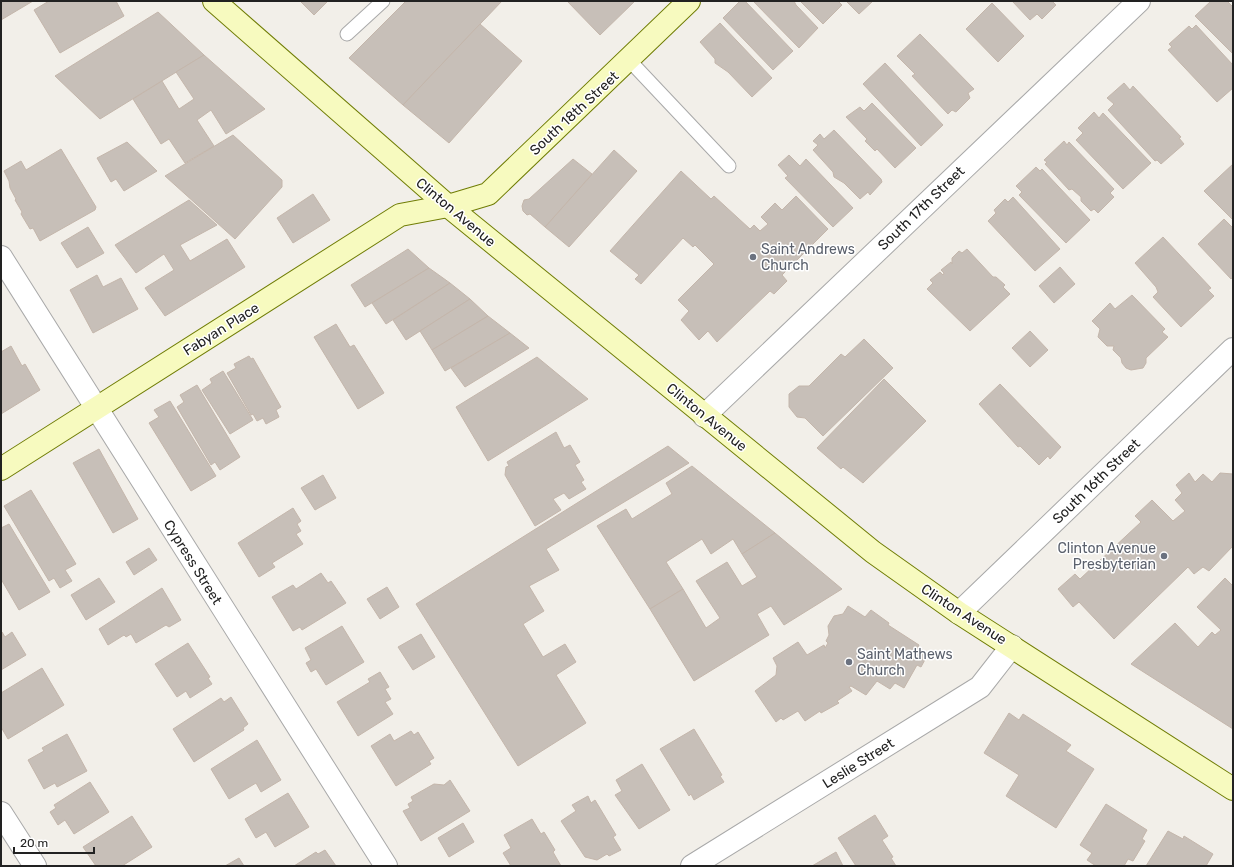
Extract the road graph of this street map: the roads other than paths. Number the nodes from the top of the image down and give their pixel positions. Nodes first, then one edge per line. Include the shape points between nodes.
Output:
1 (383, 1) edge
2 (689, 1) edge
3 (1139, 1) edge
4 (220, 3) edge
5 (347, 34) dead end
6 (629, 60) junction
7 (729, 166) dead end
8 (448, 206) junction
9 (1, 257) edge
10 (1233, 349) edge
11 (96, 408) junction
12 (704, 416) junction
13 (1, 468) edge
14 (959, 613) junction
15 (1012, 646) junction
16 (1233, 789) edge
17 (1, 813) edge
18 (35, 866) edge
19 (386, 866) edge
20 (692, 866) edge

1 - 5 lane
2 - 6 main road, South 18th Street
3 - 12 street, South 17th Street
4 - 8 main road, Clinton Avenue
6 - 7 lane
6 - 8 main road, South 18th Street via 488,194
8 - 11 main road, Fabyan Place via 400,215
8 - 12 main road, Clinton Avenue
9 - 11 street, Cypress Street
10 - 14 street, South 16th Street
11 - 13 main road, Fabyan Place
11 - 19 street, Cypress Street
12 - 14 main road, Clinton Avenue via 873,552
14 - 15 main road, Clinton Avenue
15 - 16 main road, Clinton Avenue
15 - 20 street, Leslie Street via 980,687
17 - 18 street

